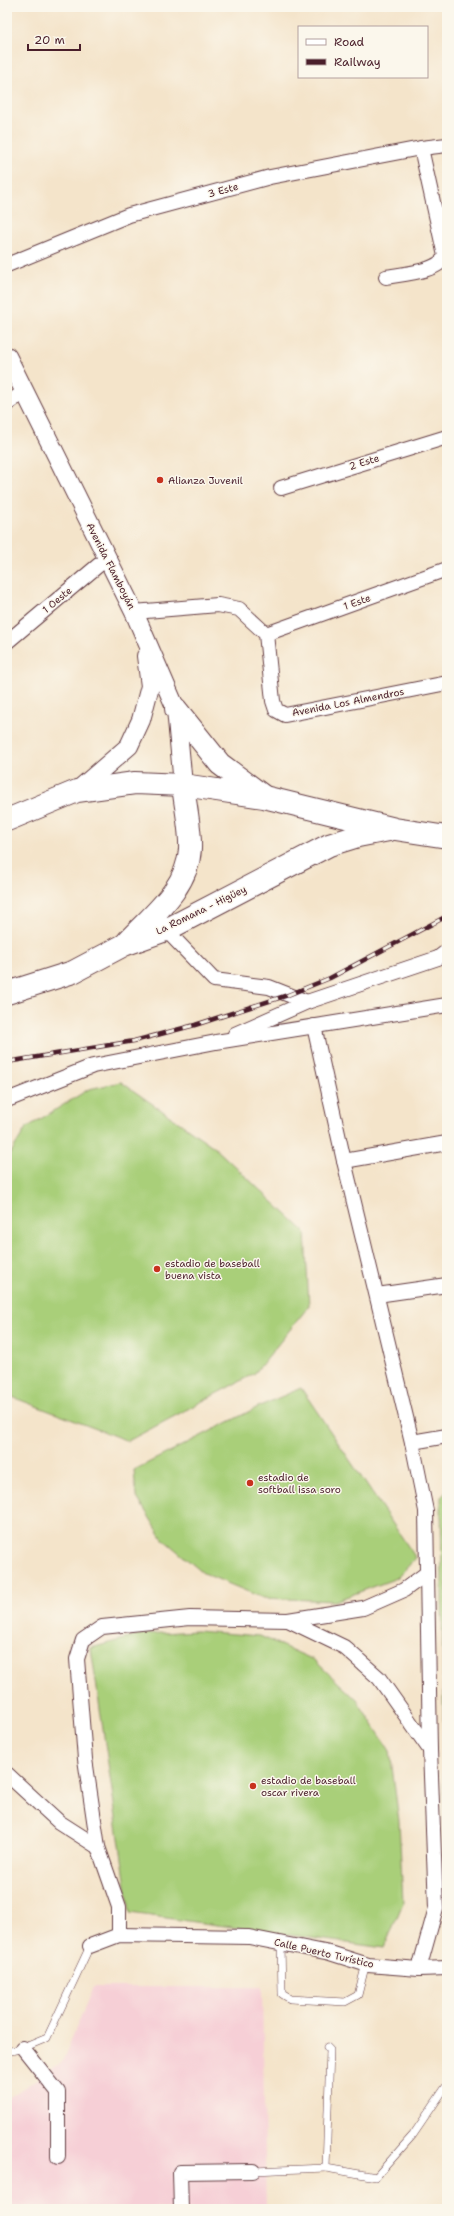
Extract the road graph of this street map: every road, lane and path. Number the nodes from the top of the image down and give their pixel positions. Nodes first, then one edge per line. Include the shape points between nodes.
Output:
1 (447, 146) edge
2 (421, 148) junction
3 (7, 265) edge
4 (386, 277) dead end
5 (7, 356) edge
6 (25, 391) junction
7 (7, 404) edge
8 (447, 437) edge
9 (281, 488) dead end
10 (106, 558) junction
11 (447, 569) edge
12 (134, 612) junction
13 (142, 633) junction
14 (266, 634) junction
15 (7, 642) edge
16 (447, 682) edge
17 (176, 709) junction
18 (183, 785) junction
19 (77, 791) junction
20 (264, 797) junction
21 (7, 820) edge
22 (395, 829) junction
23 (447, 837) edge
24 (166, 930) junction
25 (124, 945) junction
26 (447, 952) edge
27 (7, 993) edge
28 (307, 1002) junction
29 (447, 1005) edge
30 (314, 1026) junction
31 (216, 1042) junction
32 (7, 1100) edge
33 (447, 1144) edge
34 (344, 1161) junction
35 (447, 1285) edge
36 (377, 1295) junction
37 (447, 1436) edge
38 (412, 1442) junction
39 (427, 1573) junction
40 (288, 1620) junction
41 (430, 1750) junction
42 (7, 1774) edge
43 (98, 1847) junction
44 (119, 1935) junction
45 (281, 1943) junction
46 (90, 1946) joint
47 (368, 1965) junction
48 (447, 1968) edge
49 (419, 1969) junction
50 (327, 2046) dead end
51 (23, 2048) junction
52 (7, 2052) edge
53 (447, 2085) edge
54 (58, 2157) dead end
55 (326, 2168) junction
56 (253, 2171) joint
57 (181, 2209) edge

1 - 2 street, 3 Este
2 - 3 street, 3 Este via 270,177 129,215
2 - 4 street via 446,256 442,263 432,268
5 - 6 street, Avenida Flamboyán
6 - 7 street
6 - 10 street, Avenida Flamboyán
8 - 9 street, 2 Este
10 - 12 street, Avenida Flamboyán
10 - 15 street, 1 Oeste
11 - 14 street, 1 Este
12 - 13 street, Avenida Flamboyán
12 - 14 street via 218,605 240,609
13 - 17 street, Avenida Flamboyán
13 - 19 street via 150,686 141,720 129,746
14 - 16 street, Avenida Los Almendros via 273,700 276,710 285,715
17 - 18 street, Avenida Flamboyán
17 - 20 main road via 220,764
18 - 19 main road, La Romana - Higüey via 135,783
18 - 20 main road, La Romana - Higüey
18 - 25 main road via 190,849 184,874 168,899
19 - 21 main road, La Romana - Higüey
20 - 22 main road, La Romana - Higüey
22 - 23 main road, La Romana - Higüey
22 - 24 main road, La Romana - Higüey via 329,845
24 - 25 main road, La Romana - Higüey
24 - 28 street via 214,980 269,987
25 - 27 main road, La Romana - Higüey via 73,972
26 - 28 street via 438,958
28 - 31 street
29 - 30 street
30 - 31 street
30 - 34 street
31 - 32 street via 93,1066
33 - 34 street
34 - 36 street
35 - 36 street
36 - 38 street
37 - 38 street
38 - 39 street via 426,1512
39 - 40 street via 404,1590 363,1608
39 - 41 street
40 - 41 street via 344,1647 379,1678
40 - 43 street via 190,1618 102,1627 83,1640 77,1659 85,1759
41 - 49 street via 436,1908
42 - 43 street via 59,1822
43 - 44 street via 119,1907
44 - 45 street, Calle Puerto Turístico via 249,1937
44 - 46 street
45 - 47 street, Calle Puerto Turístico via 330,1953
45 - 47 lane via 282,1994 290,1999 345,2002 358,1995
46 - 51 lane via 47,2038
47 - 49 street, Calle Puerto Turístico
48 - 49 street, Calle Puerto Turístico
50 - 55 lane via 330,2050
51 - 52 lane
51 - 54 street via 58,2092
53 - 55 lane via 413,2135 376,2177
55 - 56 lane
56 - 57 street via 180,2172

